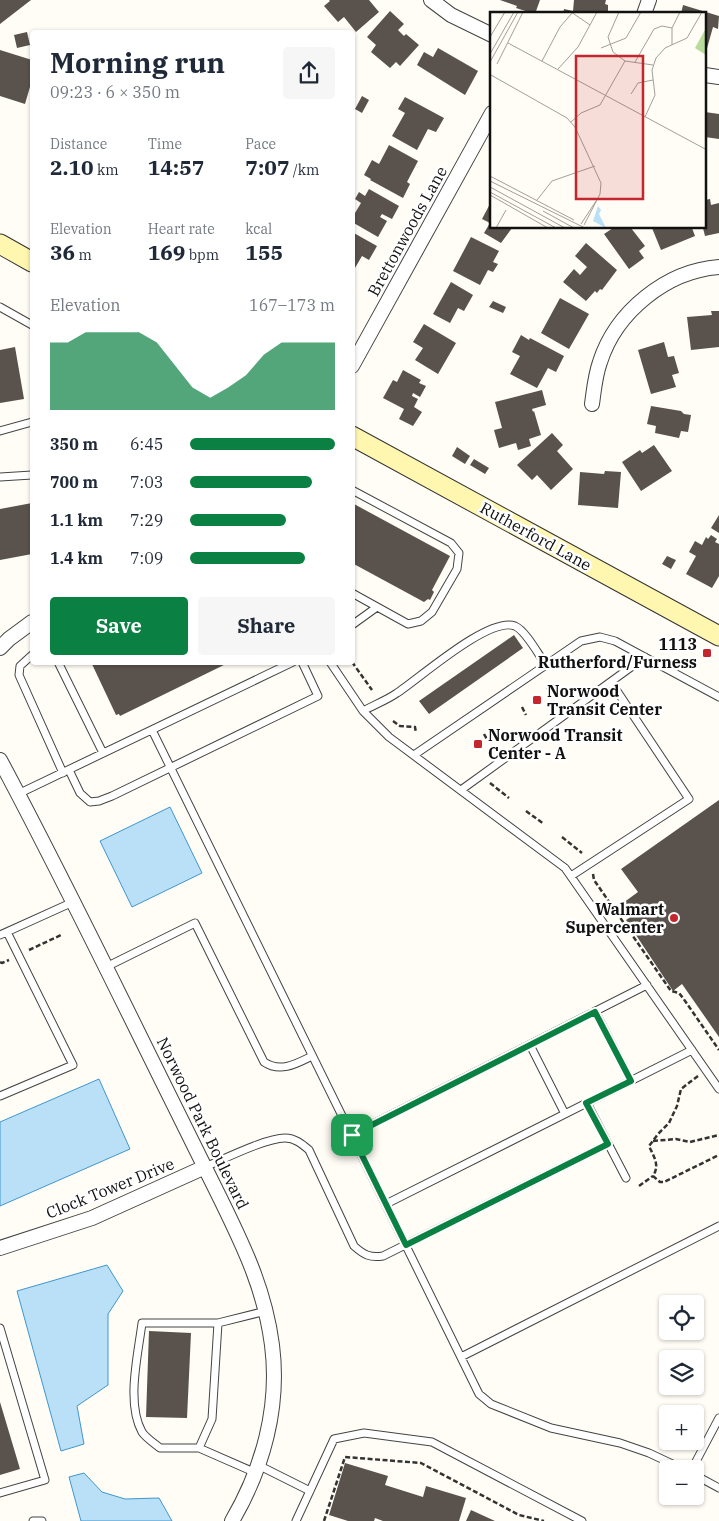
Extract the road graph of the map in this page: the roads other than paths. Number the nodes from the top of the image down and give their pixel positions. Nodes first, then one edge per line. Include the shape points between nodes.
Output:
1 (431, 0) edge
2 (649, 0) edge
3 (645, 12) edge
4 (490, 34) edge
5 (706, 76) edge
6 (719, 77) edge
7 (490, 117) edge
8 (0, 244) edge
9 (30, 261) edge
10 (719, 267) edge
11 (0, 307) edge
12 (30, 323) edge
13 (355, 361) edge
14 (592, 404) dead end
15 (30, 423) edge
16 (0, 431) edge
17 (355, 438) edge
18 (30, 475) edge
19 (0, 477) edge
20 (355, 492) edge
21 (355, 595) edge
22 (377, 607) junction
23 (30, 623) edge
24 (355, 623) edge
25 (719, 636) edge
26 (0, 648) edge
27 (30, 657) edge
28 (645, 657) junction
29 (59, 665) edge
30 (285, 665) edge
31 (303, 665) edge
32 (332, 665) edge
33 (546, 665) junction
34 (611, 682) junction
35 (719, 697) edge
36 (363, 711) junction
37 (152, 730) junction
38 (103, 754) junction
39 (414, 755) junction
40 (0, 760) edge
41 (171, 768) junction
42 (66, 771) junction
43 (461, 790) junction
44 (18, 794) junction
45 (571, 876) junction
46 (74, 902) junction
47 (8, 932) junction
48 (0, 935) edge
49 (106, 967) junction
50 (647, 985) junction
51 (595, 1012) junction
52 (530, 1045) junction
53 (692, 1050) junction
54 (312, 1056) junction
55 (631, 1081) junction
56 (719, 1089) edge
57 (0, 1096) edge
58 (586, 1103) junction
59 (565, 1114) junction
60 (352, 1135) junction
61 (608, 1144) junction
62 (205, 1167) junction
63 (626, 1178) dead end
64 (386, 1204) junction
65 (719, 1226) edge
66 (406, 1245) junction
67 (0, 1248) edge
68 (266, 1311) junction
69 (218, 1323) junction
70 (0, 1328) edge
71 (461, 1357) junction
72 (719, 1418) edge
73 (199, 1448) junction
74 (664, 1460) edge
75 (697, 1460) edge
76 (257, 1469) junction
77 (704, 1480) edge
78 (719, 1488) edge
79 (310, 1491) junction
80 (0, 1493) edge
81 (33, 1521) edge
82 (42, 1521) edge
83 (232, 1521) edge
84 (296, 1521) edge
85 (582, 1521) edge

1 - 4 street via 451,15
2 - 3 street
5 - 6 street
7 - 13 street, Brettonwoods Lane
8 - 9 street
10 - 14 street via 675,279 642,300 630,312 618,326 600,360
11 - 12 lane
15 - 16 lane
17 - 25 street, Rutherford Lane
18 - 19 lane
20 - 22 lane via 451,543 459,553 457,569 432,612 421,621 408,624
21 - 22 lane
22 - 24 lane
23 - 26 street
27 - 42 lane via 20,666 19,675
28 - 33 lane via 600,637 580,641
28 - 34 lane
28 - 35 lane
29 - 38 lane
30 - 37 lane
31 - 41 lane via 318,696
32 - 36 lane
33 - 36 lane via 522,630 503,624 459,647 396,694
33 - 39 lane
34 - 43 lane
34 - 45 lane via 689,799
36 - 39 lane via 389,737
37 - 38 lane
37 - 41 lane
38 - 42 lane
39 - 43 lane
40 - 44 street, Norwood Park Boulevard
41 - 42 lane via 99,802 90,802 80,793
41 - 54 lane
42 - 44 lane
43 - 45 lane via 565,868
44 - 46 street, Norwood Park Boulevard
45 - 50 lane
46 - 47 lane
46 - 49 street, Norwood Park Boulevard
47 - 48 lane
47 - 57 lane via 73,1065
49 - 54 lane via 195,923 264,1062 272,1067 284,1067
49 - 62 street, Norwood Park Boulevard
50 - 51 lane
50 - 53 lane
51 - 52 lane
51 - 55 lane
52 - 59 lane
52 - 60 lane
53 - 55 lane
53 - 56 lane
54 - 60 lane
55 - 58 lane
58 - 59 lane
58 - 61 lane
59 - 64 lane
60 - 64 lane
61 - 63 lane
61 - 66 lane
62 - 66 lane via 271,1140 286,1138 299,1141 309,1150 354,1246 372,1258
62 - 67 street, Clock Tower Drive via 92,1218
62 - 68 street, Norwood Park Boulevard via 246,1251
64 - 66 lane
65 - 71 lane
66 - 71 lane
68 - 69 lane
68 - 76 street, Norwood Park Boulevard via 274,1378 266,1443
69 - 73 lane via 212,1419
69 - 73 lane via 142,1323 134,1392 136,1418 143,1434 160,1448
70 - 80 lane via 45,1480
71 - 74 lane via 479,1394 491,1404 551,1428 620,1443
72 - 75 lane
73 - 76 lane
76 - 79 lane
76 - 83 street, Norwood Park Boulevard
77 - 78 lane
79 - 84 lane
79 - 85 lane via 334,1439 364,1432 432,1442
81 - 82 lane

